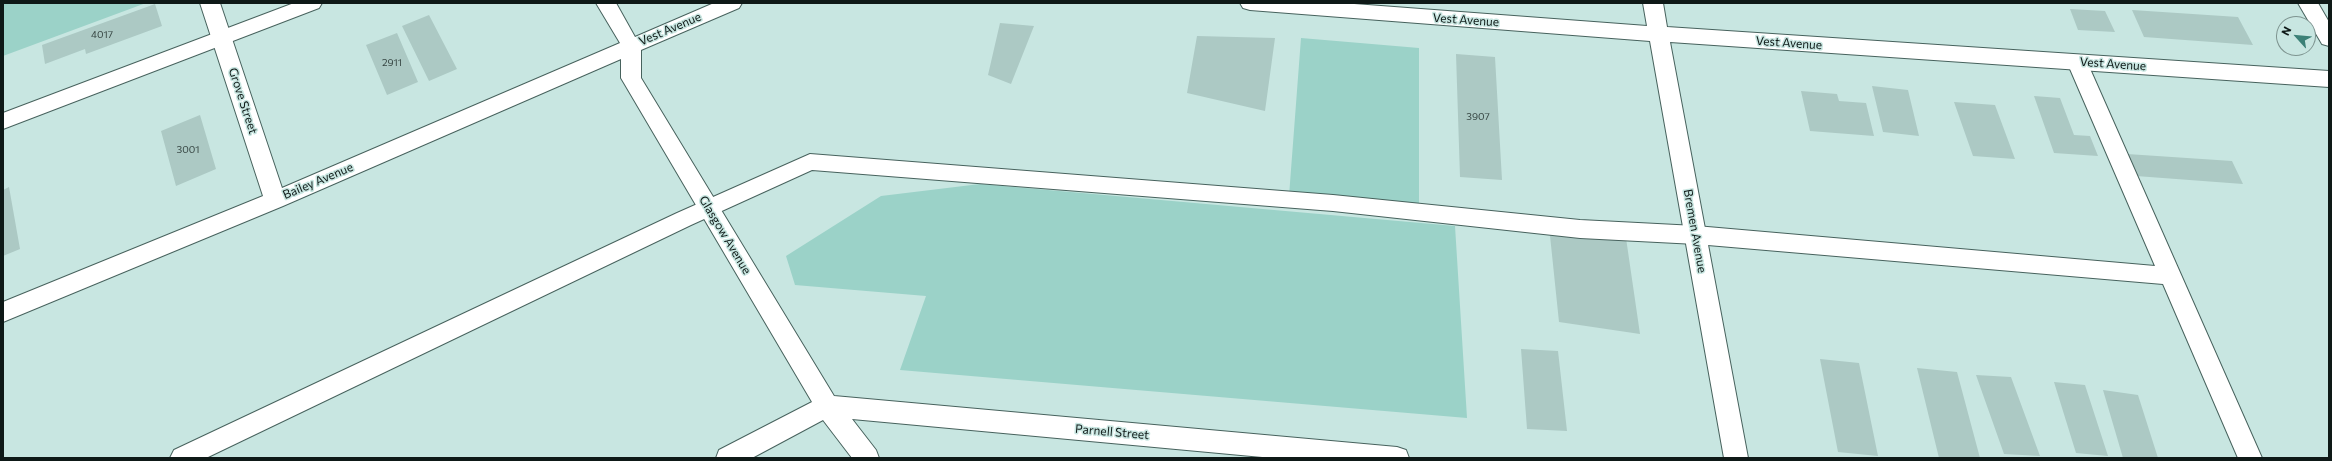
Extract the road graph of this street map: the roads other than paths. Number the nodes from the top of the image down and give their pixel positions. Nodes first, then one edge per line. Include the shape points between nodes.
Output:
1 (210, 3) edge
2 (313, 3) edge
3 (606, 3) edge
4 (732, 3) edge
5 (1250, 3) edge
6 (1653, 3) edge
7 (2308, 3) edge
8 (1658, 34) junction
9 (222, 38) junction
10 (2329, 39) edge
11 (630, 46) junction
12 (2077, 62) junction
13 (2329, 79) edge
14 (3, 121) edge
15 (276, 200) junction
16 (709, 208) junction
17 (1696, 235) junction
18 (2170, 276) junction
19 (3, 312) edge
20 (827, 406) junction
21 (182, 458) edge
22 (728, 458) edge
23 (867, 458) edge
24 (1397, 458) edge
25 (1736, 458) edge
26 (2250, 458) edge

1 - 9 street, Grove Street
2 - 9 lane
3 - 11 street, Glasgow Avenue
4 - 11 street, Vest Avenue
5 - 8 street, Vest Avenue
6 - 8 street, Bremen Avenue
7 - 10 street
8 - 12 street, Vest Avenue
8 - 17 street, Bremen Avenue
9 - 14 lane
9 - 15 street, Grove Street
11 - 15 street, Bailey Avenue
11 - 16 street, Glasgow Avenue via 631,78
12 - 13 street, Vest Avenue
12 - 18 lane
15 - 19 street, Bailey Avenue
16 - 17 lane via 810,162 1325,203 1580,229
16 - 20 street, Glasgow Avenue
16 - 21 lane
17 - 18 lane
17 - 25 street, Bremen Avenue
18 - 26 lane
20 - 22 street
20 - 23 street, Glasgow Avenue
20 - 24 street, Parnell Street

